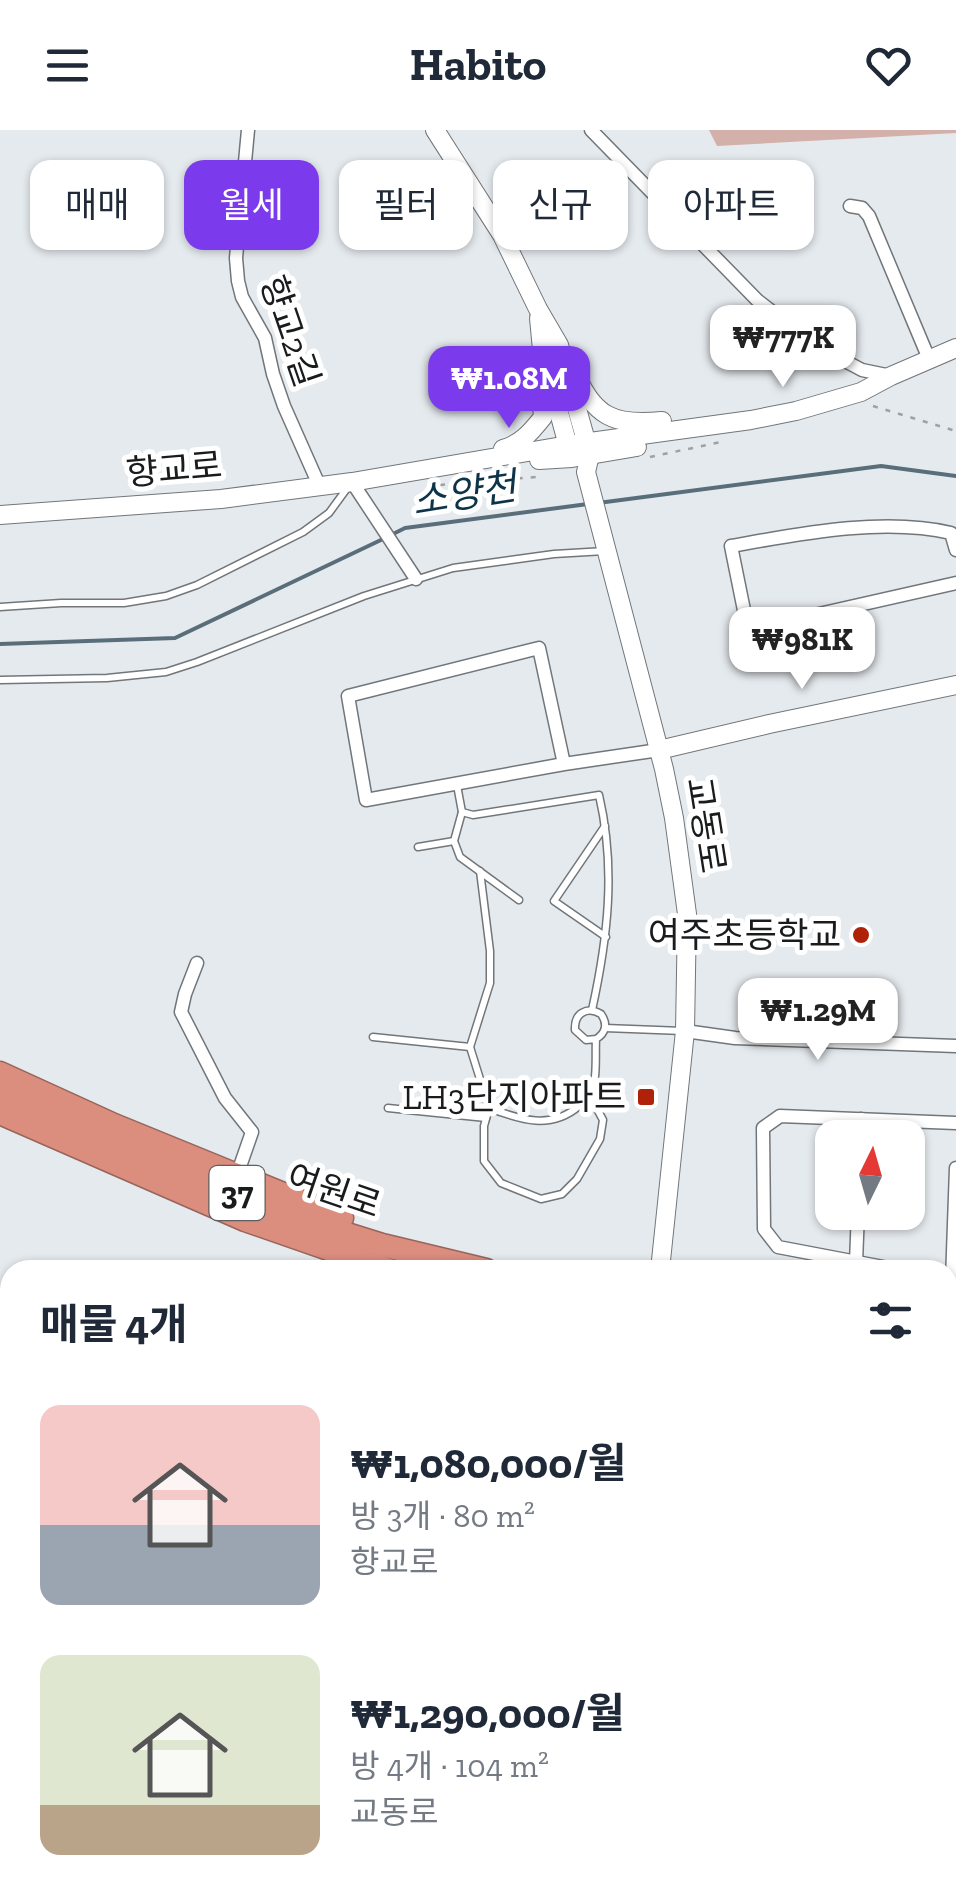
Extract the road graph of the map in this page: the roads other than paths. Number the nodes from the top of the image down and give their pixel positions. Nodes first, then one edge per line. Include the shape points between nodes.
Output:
1 (248, 130) edge
2 (435, 130) edge
3 (591, 130) edge
4 (850, 206) dead end
5 (551, 348) junction
6 (956, 348) edge
7 (929, 359) junction
8 (891, 376) junction
9 (716, 433) junction
10 (582, 460) junction
11 (459, 463) junction
12 (352, 482) junction
13 (319, 485) junction
14 (0, 514) edge
15 (605, 546) junction
16 (956, 550) edge
17 (414, 576) junction
18 (956, 583) edge
19 (0, 607) edge
20 (0, 680) edge
21 (956, 685) edge
22 (659, 750) junction
23 (564, 764) junction
24 (456, 784) junction
25 (462, 812) junction
26 (606, 825) junction
27 (454, 841) junction
28 (418, 847) dead end
29 (480, 871) junction
30 (519, 900) dead end
31 (606, 936) junction
32 (197, 963) dead end
33 (592, 1010) junction
34 (605, 1028) junction
35 (685, 1031) junction
36 (373, 1037) dead end
37 (596, 1039) junction
38 (956, 1046) edge
39 (470, 1047) junction
40 (0, 1073) edge
41 (0, 1091) edge
42 (590, 1096) junction
43 (388, 1108) dead end
44 (490, 1108) junction
45 (0, 1113) edge
46 (486, 1118) junction
47 (861, 1120) edge
48 (925, 1122) edge
49 (956, 1123) edge
50 (956, 1168) edge
51 (238, 1175) junction
52 (857, 1230) edge
53 (382, 1245) junction
54 (360, 1260) edge
55 (443, 1260) edge
56 (661, 1260) edge
57 (846, 1260) edge
58 (856, 1260) edge
59 (953, 1260) edge

1 - 13 street, 향교2길 via 238,281
2 - 5 street via 502,235
3 - 8 street via 757,300 815,346 862,370
4 - 7 street via 869,216
5 - 9 street via 567,351 589,399 604,414 622,422 690,418
5 - 10 street, 교동로
5 - 11 street via 538,367 543,418 515,446
6 - 7 street, 향교로
7 - 8 street, 향교로
8 - 9 street, 향교로 via 828,403
9 - 10 street, 향교로
10 - 11 street, 향교로
10 - 15 street, 교동로
11 - 12 street, 향교로
12 - 13 street, 향교로
12 - 17 street
12 - 19 lane via 329,513 302,532 197,586 124,603
13 - 14 street, 향교로 via 221,499
15 - 17 lane
15 - 22 street, 교동로
16 - 18 street via 951,533 924,527 820,530 731,546 748,630
17 - 20 lane via 166,672
21 - 22 street, 교동로
22 - 23 street
22 - 35 street, 교동로 via 686,914
23 - 24 street
23 - 24 street via 539,648 348,696 366,800
24 - 25 lane
25 - 26 lane via 598,795
25 - 27 lane
26 - 31 lane
26 - 31 lane via 554,901
27 - 28 lane
27 - 29 lane via 460,857
29 - 30 lane
29 - 39 lane via 490,983
31 - 33 lane
32 - 51 street via 182,1012 225,1098 252,1132
33 - 34 lane
33 - 37 lane via 578,1015 575,1025 581,1038
34 - 35 lane
34 - 37 lane
35 - 38 street
35 - 56 street, 교동로
36 - 39 lane
37 - 42 lane
39 - 44 lane
40 - 51 highway
41 - 53 highway, 여원로 / 37 via 299,1219
42 - 44 lane via 566,1117 544,1122
42 - 46 lane via 603,1120 600,1139 577,1179 562,1194 541,1199 502,1183 484,1161
43 - 46 lane
44 - 46 lane
45 - 54 highway, 여원로 / 37 via 245,1220
47 - 57 street via 780,1116 763,1128 764,1229 778,1247
48 - 49 street
50 - 59 street
51 - 53 highway via 353,1222
52 - 58 street
53 - 55 highway, 여원로 / 37

